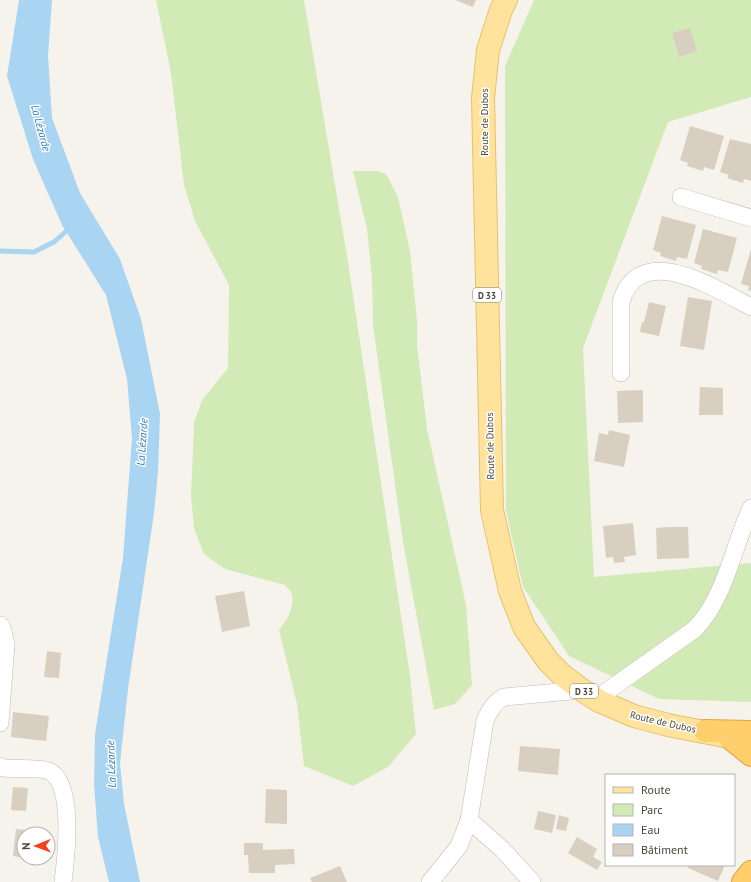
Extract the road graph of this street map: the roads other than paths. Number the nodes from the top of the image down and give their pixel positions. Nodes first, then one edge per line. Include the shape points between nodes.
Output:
1 (506, 0) edge
2 (681, 197) dead end
3 (751, 218) edge
4 (751, 307) edge
5 (621, 373) dead end
6 (751, 508) edge
7 (0, 624) edge
8 (590, 696) junction
9 (0, 723) edge
10 (705, 731) junction
11 (751, 732) edge
12 (740, 739) edge
13 (751, 755) edge
14 (0, 766) edge
15 (469, 820) junction
16 (751, 872) edge
17 (63, 882) edge
18 (430, 882) edge
19 (532, 882) edge
20 (744, 882) edge

1 - 8 main road, Route de Dubos / D 33 via 488,50 483,98 492,510 510,591 524,627 548,661
2 - 3 street
4 - 5 street via 685,275 662,271 644,273 632,281 624,291 621,302
6 - 8 street via 721,586 703,621 606,692
7 - 9 street via 6,644
8 - 10 main road, Route de Dubos / D 33 via 634,716
8 - 15 street via 504,697 498,700 485,722
10 - 11 highway
10 - 12 main road, Route de Dubos / D 33
12 - 13 highway
14 - 17 street via 41,769 49,771 58,779 64,797 67,820
15 - 18 street via 459,846
15 - 19 street via 503,850
16 - 20 highway

